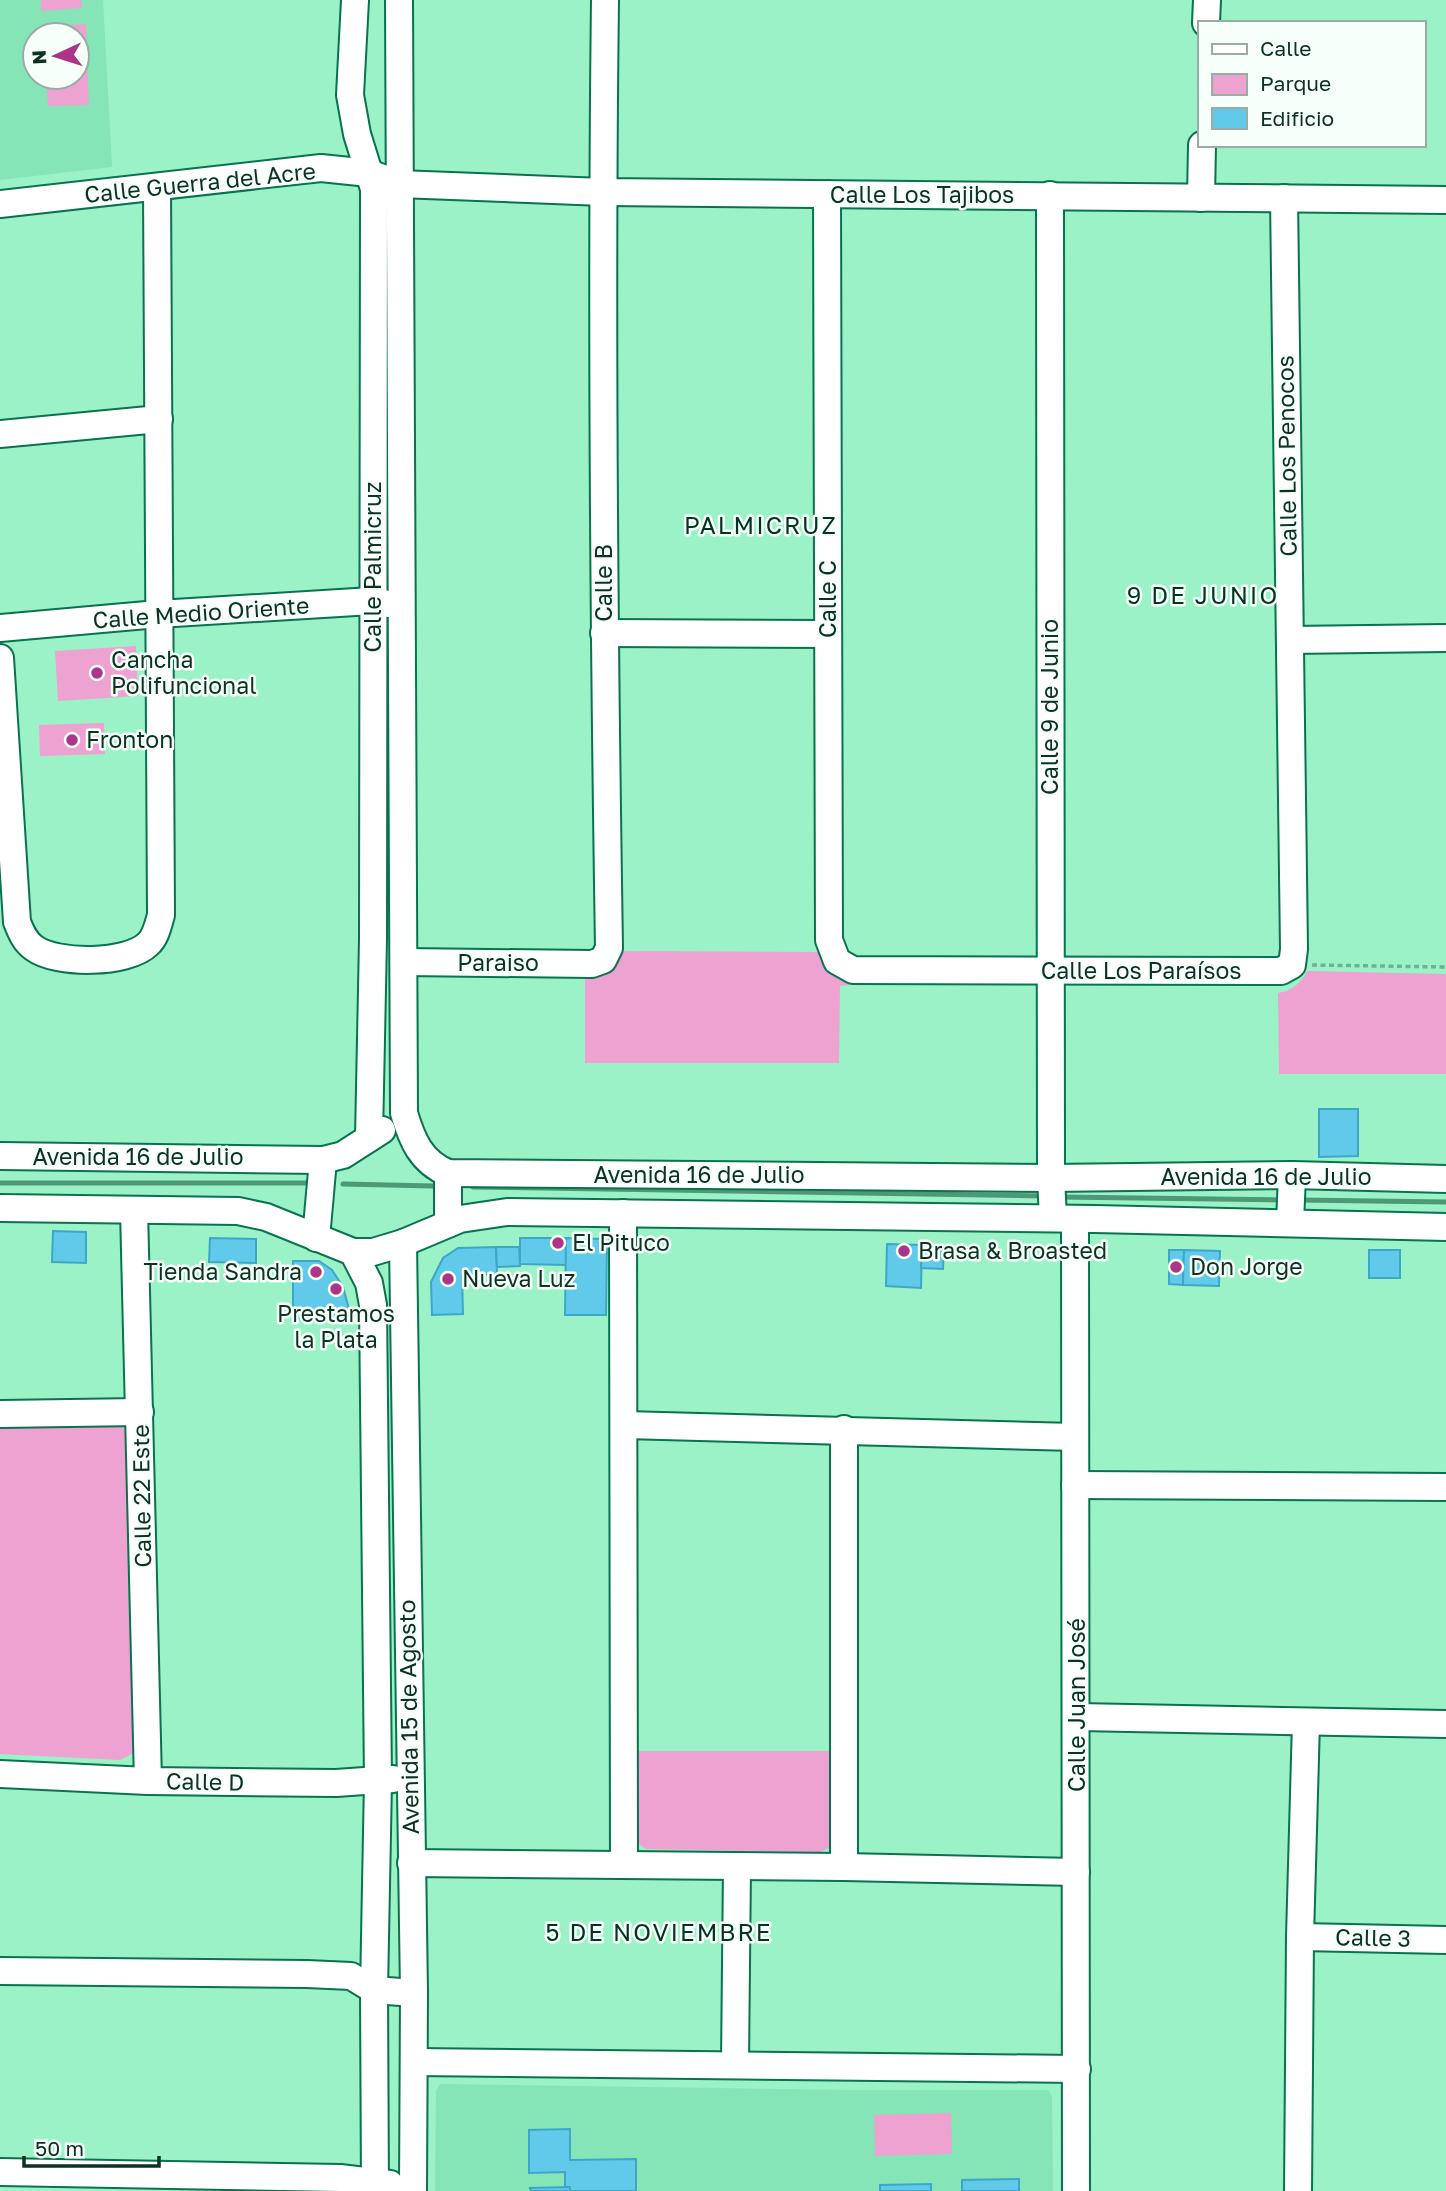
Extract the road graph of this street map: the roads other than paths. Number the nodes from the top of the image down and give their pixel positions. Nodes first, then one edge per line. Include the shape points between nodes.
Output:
1 (355, 0) edge
2 (399, 0) edge
3 (605, 0) edge
4 (1207, 0) edge
5 (1206, 21) edge
6 (1202, 147) edge
7 (369, 173) junction
8 (399, 184) junction
9 (157, 187) junction
10 (603, 192) junction
11 (827, 194) junction
12 (1050, 195) junction
13 (1201, 198) junction
14 (1284, 198) junction
15 (1446, 200) edge
16 (0, 204) edge
17 (159, 419) junction
18 (0, 434) edge
19 (373, 601) junction
20 (401, 607) junction
21 (158, 614) junction
22 (0, 628) edge
23 (604, 633) junction
24 (828, 634) junction
25 (1446, 638) edge
26 (1290, 640) junction
27 (0, 658) edge
28 (837, 961) joint
29 (404, 962) junction
30 (592, 964) joint
31 (1292, 965) joint
32 (1052, 970) junction
33 (404, 1113) junction
34 (369, 1138) junction
35 (0, 1156) edge
36 (321, 1178) junction
37 (1446, 1179) edge
38 (448, 1193) junction
39 (882, 1195) junction
40 (1291, 1200) junction
41 (1057, 1202) junction
42 (0, 1208) edge
43 (134, 1210) junction
44 (624, 1213) junction
45 (1446, 1227) edge
46 (316, 1238) junction
47 (403, 1242) junction
48 (354, 1252) junction
49 (140, 1412) junction
50 (0, 1414) edge
51 (625, 1424) junction
52 (844, 1429) junction
53 (1076, 1437) junction
54 (1075, 1485) junction
55 (1446, 1487) edge
56 (1077, 1717) junction
57 (1306, 1722) junction
58 (1446, 1724) edge
59 (0, 1774) edge
60 (410, 1777) junction
61 (148, 1781) junction
62 (378, 1781) junction
63 (411, 1863) junction
64 (624, 1865) junction
65 (737, 1866) junction
66 (844, 1867) junction
67 (1076, 1872) junction
68 (1300, 1937) junction
69 (1446, 1940) edge
70 (0, 1971) edge
71 (374, 1990) junction
72 (414, 1993) junction
73 (414, 2062) junction
74 (735, 2064) junction
75 (1077, 2069) junction
76 (0, 2172) edge
77 (375, 2186) edge
78 (413, 2190) edge
79 (1076, 2191) edge
80 (1298, 2191) edge

1 - 7 street, Calle Palmicruz via 350,95
2 - 8 street, Calle Palmicruz
3 - 10 street, Calle B
4 - 5 street
6 - 13 street
7 - 8 street, Calle Guerra del Acre
7 - 9 street, Calle Guerra del Acre via 321,168
7 - 19 street, Calle Palmicruz via 374,189
8 - 10 street, Calle Los Tajibos
8 - 20 street, Calle Palmicruz
9 - 16 street, Calle Guerra del Acre
9 - 17 street
10 - 11 street, Calle Los Tajibos
10 - 23 street, Calle B
11 - 12 street, Calle Los Tajibos
11 - 24 street, Calle C
12 - 13 street, Calle Los Tajibos
12 - 32 street, Calle 9 de Junio
13 - 14 street, Calle Los Tajibos
14 - 15 street, Calle Los Tajibos
14 - 26 street, Calle Los Penocos
17 - 18 street
17 - 21 street
19 - 20 street, Calle Medio Oriente
19 - 21 street, Calle Medio Oriente
19 - 34 street, Calle Palmicruz
20 - 29 street, Calle Palmicruz
21 - 22 street, Calle Medio Oriente
21 - 27 street via 161,915 149,943 127,955 60,958 34,948 23,937 17,922
23 - 24 street
23 - 30 street, Calle B via 609,948 603,960
24 - 28 street, Calle C via 829,940
25 - 26 street
26 - 31 street, Calle Los Penocos
28 - 32 street, Calle Los Paraísos via 853,970
29 - 30 street, Paraiso
29 - 33 street, Calle Palmicruz
31 - 32 street, Calle Los Paraísos via 1281,971
32 - 41 street, Calle 9 de Junio
33 - 34 street, Avenida 16 de Julio
33 - 38 street via 420,1153
34 - 36 street, Avenida 16 de Julio via 343,1155
35 - 36 street, Avenida 16 de Julio
36 - 46 street
37 - 40 street, Avenida 16 de Julio
38 - 39 street, Avenida 16 de Julio
38 - 44 street, Avenida 16 de Julio via 460,1219 506,1212
38 - 47 street, Avenida 16 de Julio
39 - 41 street, Avenida 16 de Julio
39 - 41 street, Avenida 16 de Julio
39 - 44 street, Avenida 16 de Julio
40 - 41 street, Avenida 16 de Julio
40 - 41 street, Avenida 16 de Julio
40 - 45 street, Avenida 16 de Julio
41 - 53 street, Calle Juan José
42 - 43 street, Avenida 16 de Julio
43 - 46 street, Avenida 16 de Julio via 239,1211
43 - 49 street, Calle 22 Este
44 - 51 street
46 - 48 street, Avenida 16 de Julio
47 - 48 street, Avenida 16 de Julio via 373,1252
47 - 60 street, Avenida 15 de Agosto
48 - 62 street, Avenida 15 de Agosto via 373,1304
49 - 50 street
49 - 61 street, Calle 22 Este
51 - 52 street
51 - 64 street
52 - 53 street
52 - 66 street
53 - 54 street, Calle Juan José
54 - 55 street
54 - 56 street, Calle Juan José
56 - 57 street
56 - 67 street, Calle Juan José
57 - 58 street
57 - 68 street
59 - 61 street, Calle D
60 - 62 street, Calle D
60 - 63 street, Avenida 15 de Agosto
61 - 62 street, Calle D
62 - 71 street, Avenida 15 de Agosto
63 - 64 street
63 - 72 street, Avenida 15 de Agosto
64 - 65 street
65 - 66 street
65 - 74 street
66 - 67 street
67 - 75 street, Calle Juan José
68 - 69 street, Calle 3
68 - 80 street
70 - 71 street via 351,1976
71 - 72 street
71 - 77 street, Avenida 15 de Agosto
72 - 73 street, Avenida 15 de Agosto
73 - 74 street
73 - 78 street, Avenida 15 de Agosto
74 - 75 street
75 - 79 street, Calle Juan José
76 - 77 street via 327,2178
77 - 78 street

